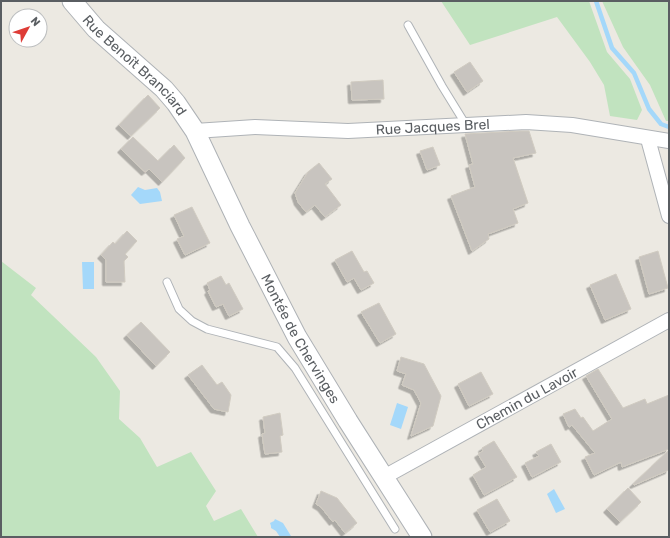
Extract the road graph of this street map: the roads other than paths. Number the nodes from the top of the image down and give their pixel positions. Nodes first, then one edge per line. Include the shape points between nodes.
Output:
1 (72, 1) edge
2 (408, 25) dead end
3 (466, 124) junction
4 (195, 131) junction
5 (648, 138) junction
6 (669, 141) edge
7 (669, 216) edge
8 (167, 282) dead end
9 (669, 320) edge
10 (341, 426) junction
11 (384, 477) junction
12 (395, 528) dead end
13 (422, 537) edge

1 - 4 street, Rue Benoît Branciard via 96,29 168,94
2 - 3 lane
3 - 4 street, Rue Jacques Brel via 348,130 255,127
3 - 5 street, Rue Jacques Brel via 526,122 572,125
4 - 10 street, Montée de Chervinges
5 - 6 street, Rue Jacques Brel
5 - 7 street
8 - 10 lane via 179,309 192,321 207,329 277,347
9 - 11 street, Chemin du Lavoir
10 - 11 street, Montée de Chervinges
10 - 12 lane
11 - 13 street, Montée de Chervinges

